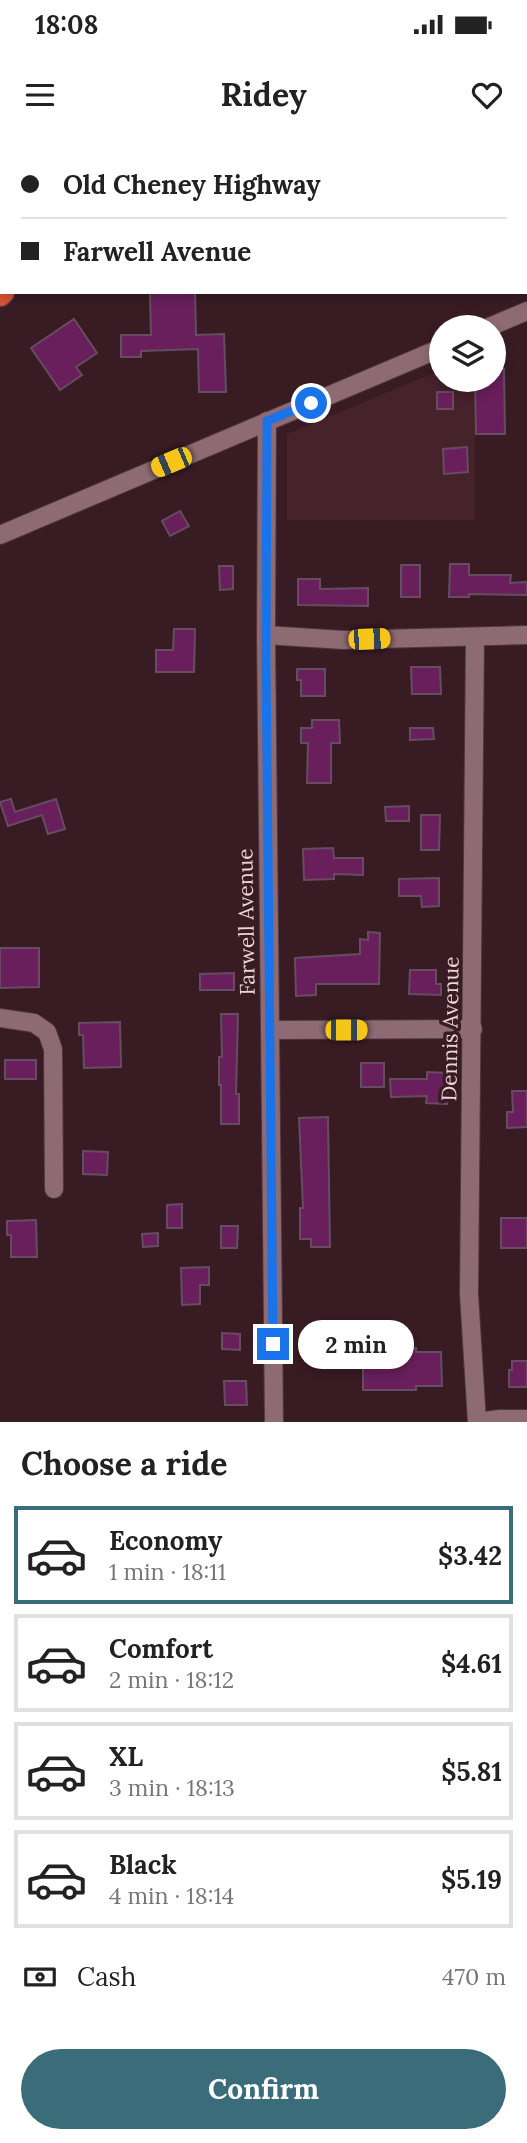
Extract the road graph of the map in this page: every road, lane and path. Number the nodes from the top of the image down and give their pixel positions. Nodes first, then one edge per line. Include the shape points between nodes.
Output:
1 (527, 311) edge
2 (506, 320) edge
3 (429, 353) edge
4 (267, 421) junction
5 (0, 535) edge
6 (266, 635) junction
7 (527, 635) edge
8 (475, 637) junction
9 (0, 1018) edge
10 (473, 1029) junction
11 (270, 1030) junction
12 (54, 1189) dead end
13 (527, 1419) edge
14 (274, 1422) edge
15 (477, 1422) edge

1 - 2 street
3 - 4 street
4 - 5 street
4 - 6 street, Farwell Avenue
6 - 8 street via 342,640
6 - 11 street, Farwell Avenue
7 - 8 street
8 - 10 street, Dennis Avenue
9 - 12 street via 34,1023 47,1032 53,1049
10 - 11 street
10 - 15 street, Dennis Avenue via 469,1294
11 - 14 street, Farwell Avenue
13 - 15 street

